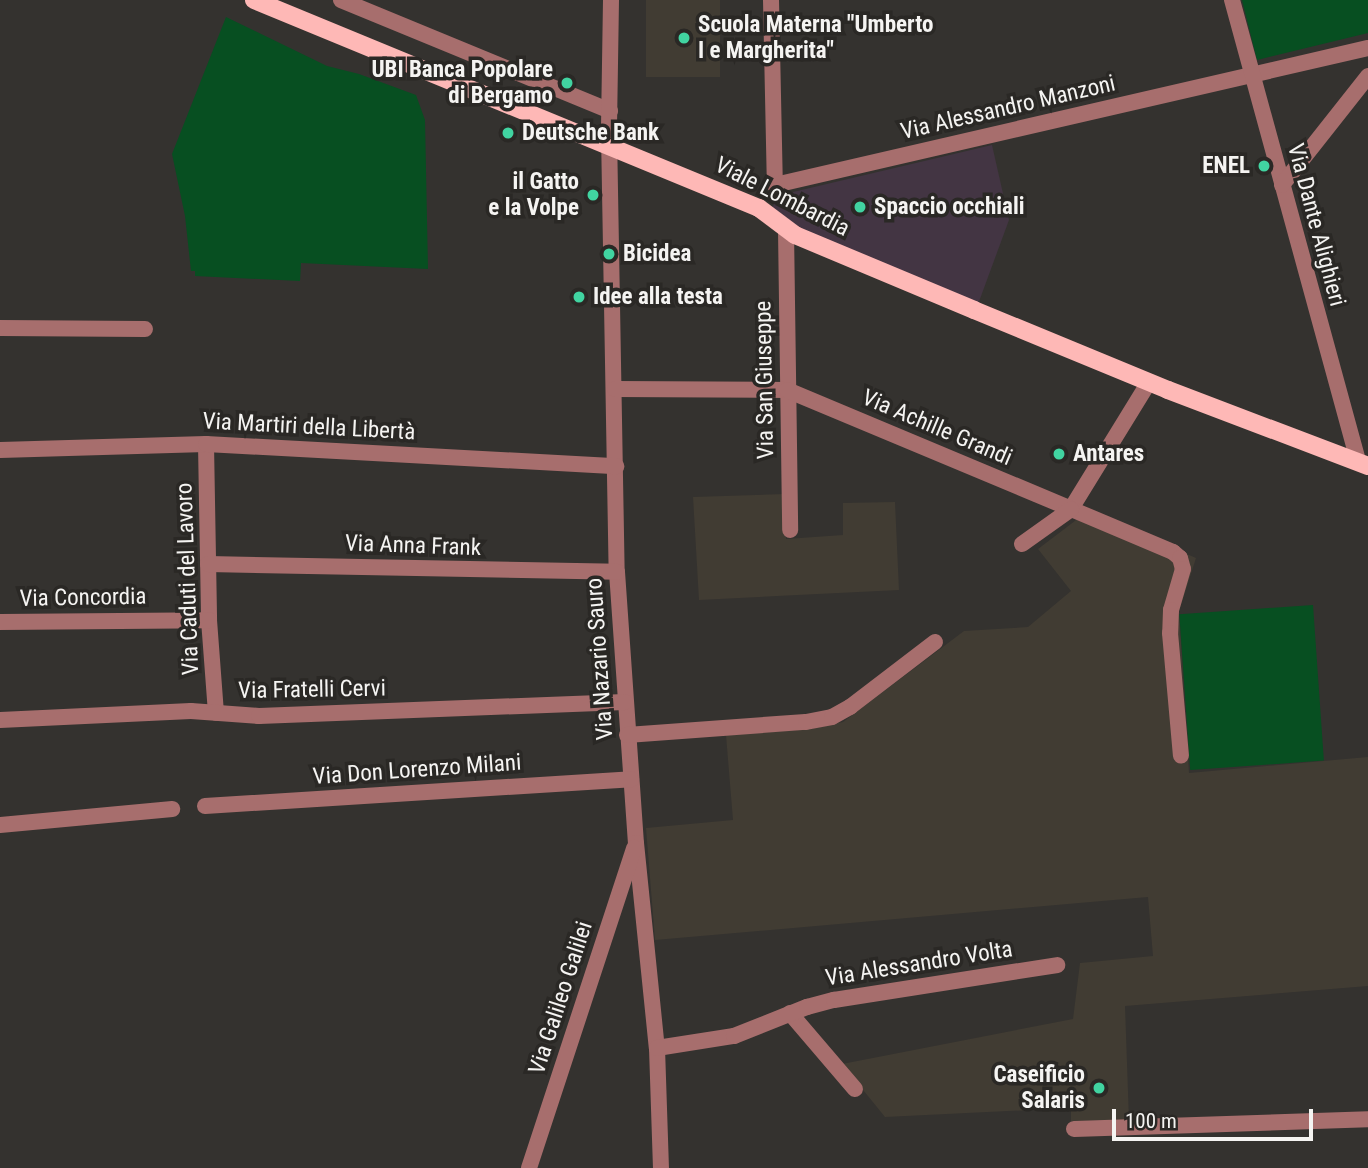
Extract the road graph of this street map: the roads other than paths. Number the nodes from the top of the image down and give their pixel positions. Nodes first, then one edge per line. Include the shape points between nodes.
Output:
1 (254, 0) edge
2 (341, 0) edge
3 (611, 0) edge
4 (771, 0) edge
5 (1232, 0) edge
6 (1368, 48) edge
7 (1252, 75) junction
8 (1368, 76) edge
9 (610, 111) junction
10 (610, 146) junction
11 (1282, 185) junction
12 (786, 230) junction
13 (0, 328) edge
14 (145, 329) dead end
15 (1149, 382) junction
16 (615, 389) junction
17 (787, 390) junction
18 (206, 444) junction
19 (0, 450) edge
20 (1363, 464) edge
21 (616, 466) junction
22 (1071, 509) junction
23 (790, 530) dead end
24 (1022, 544) dead end
25 (208, 564) junction
26 (617, 572) junction
27 (209, 620) junction
28 (0, 622) edge
29 (935, 642) dead end
30 (625, 702) junction
31 (216, 713) junction
32 (0, 720) edge
33 (627, 735) junction
34 (1181, 756) dead end
35 (631, 779) junction
36 (205, 806) dead end
37 (172, 809) dead end
38 (0, 825) edge
39 (636, 843) junction
40 (1057, 965) dead end
41 (790, 1013) junction
42 (657, 1048) junction
43 (855, 1089) dead end
44 (1368, 1119) edge
45 (1074, 1129) dead end
46 (528, 1168) edge
47 (661, 1168) edge

1 - 10 main road, Viale Lombardia
2 - 9 street
3 - 9 street, Via Nazario Sauro
4 - 7 street, Via Alessandro Manzoni via 775,185
5 - 7 street, Via Dante Alighieri
6 - 7 street, Via Alessandro Manzoni
7 - 11 street, Via Dante Alighieri
8 - 11 street
9 - 10 street, Via Nazario Sauro
10 - 12 main road, Viale Lombardia via 759,208
10 - 16 street, Via Nazario Sauro
11 - 20 street, Via Dante Alighieri
12 - 15 main road, Viale Lombardia
12 - 17 street, Via San Giuseppe
13 - 14 street
15 - 20 main road, Viale Lombardia
15 - 22 street
16 - 17 street
16 - 21 street, Via Nazario Sauro
17 - 22 street, Via Achille Grandi
17 - 23 street, Via San Giuseppe
18 - 19 street, Via Martiri della Libertà
18 - 21 street, Via Martiri della Libertà
18 - 25 street, Via Caduti del Lavoro
21 - 26 street, Via Nazario Sauro
22 - 24 street
22 - 34 street, Via Achille Grandi via 1173,552 1182,563 1170,625
25 - 26 street, Via Anna Frank
25 - 27 street, Via Caduti del Lavoro
26 - 30 street, Via Nazario Sauro
27 - 28 street, Via Concordia
27 - 31 street, Via Caduti del Lavoro
29 - 33 street via 832,717
30 - 31 street, Via Fratelli Cervi via 260,716
30 - 33 street, Via Nazario Sauro
31 - 32 street, Via Fratelli Cervi
33 - 35 street, Via Nazario Sauro
35 - 36 street, Via Don Lorenzo Milani
35 - 39 street, Via Nazario Sauro
37 - 38 street
39 - 42 street, Via Nazario Sauro
39 - 46 street, Via Galileo Galilei
40 - 41 street, Via Alessandro Volta via 834,1000
41 - 42 street, Via Alessandro Volta via 734,1036
41 - 43 street
42 - 47 street, Via Nazario Sauro
44 - 45 street

